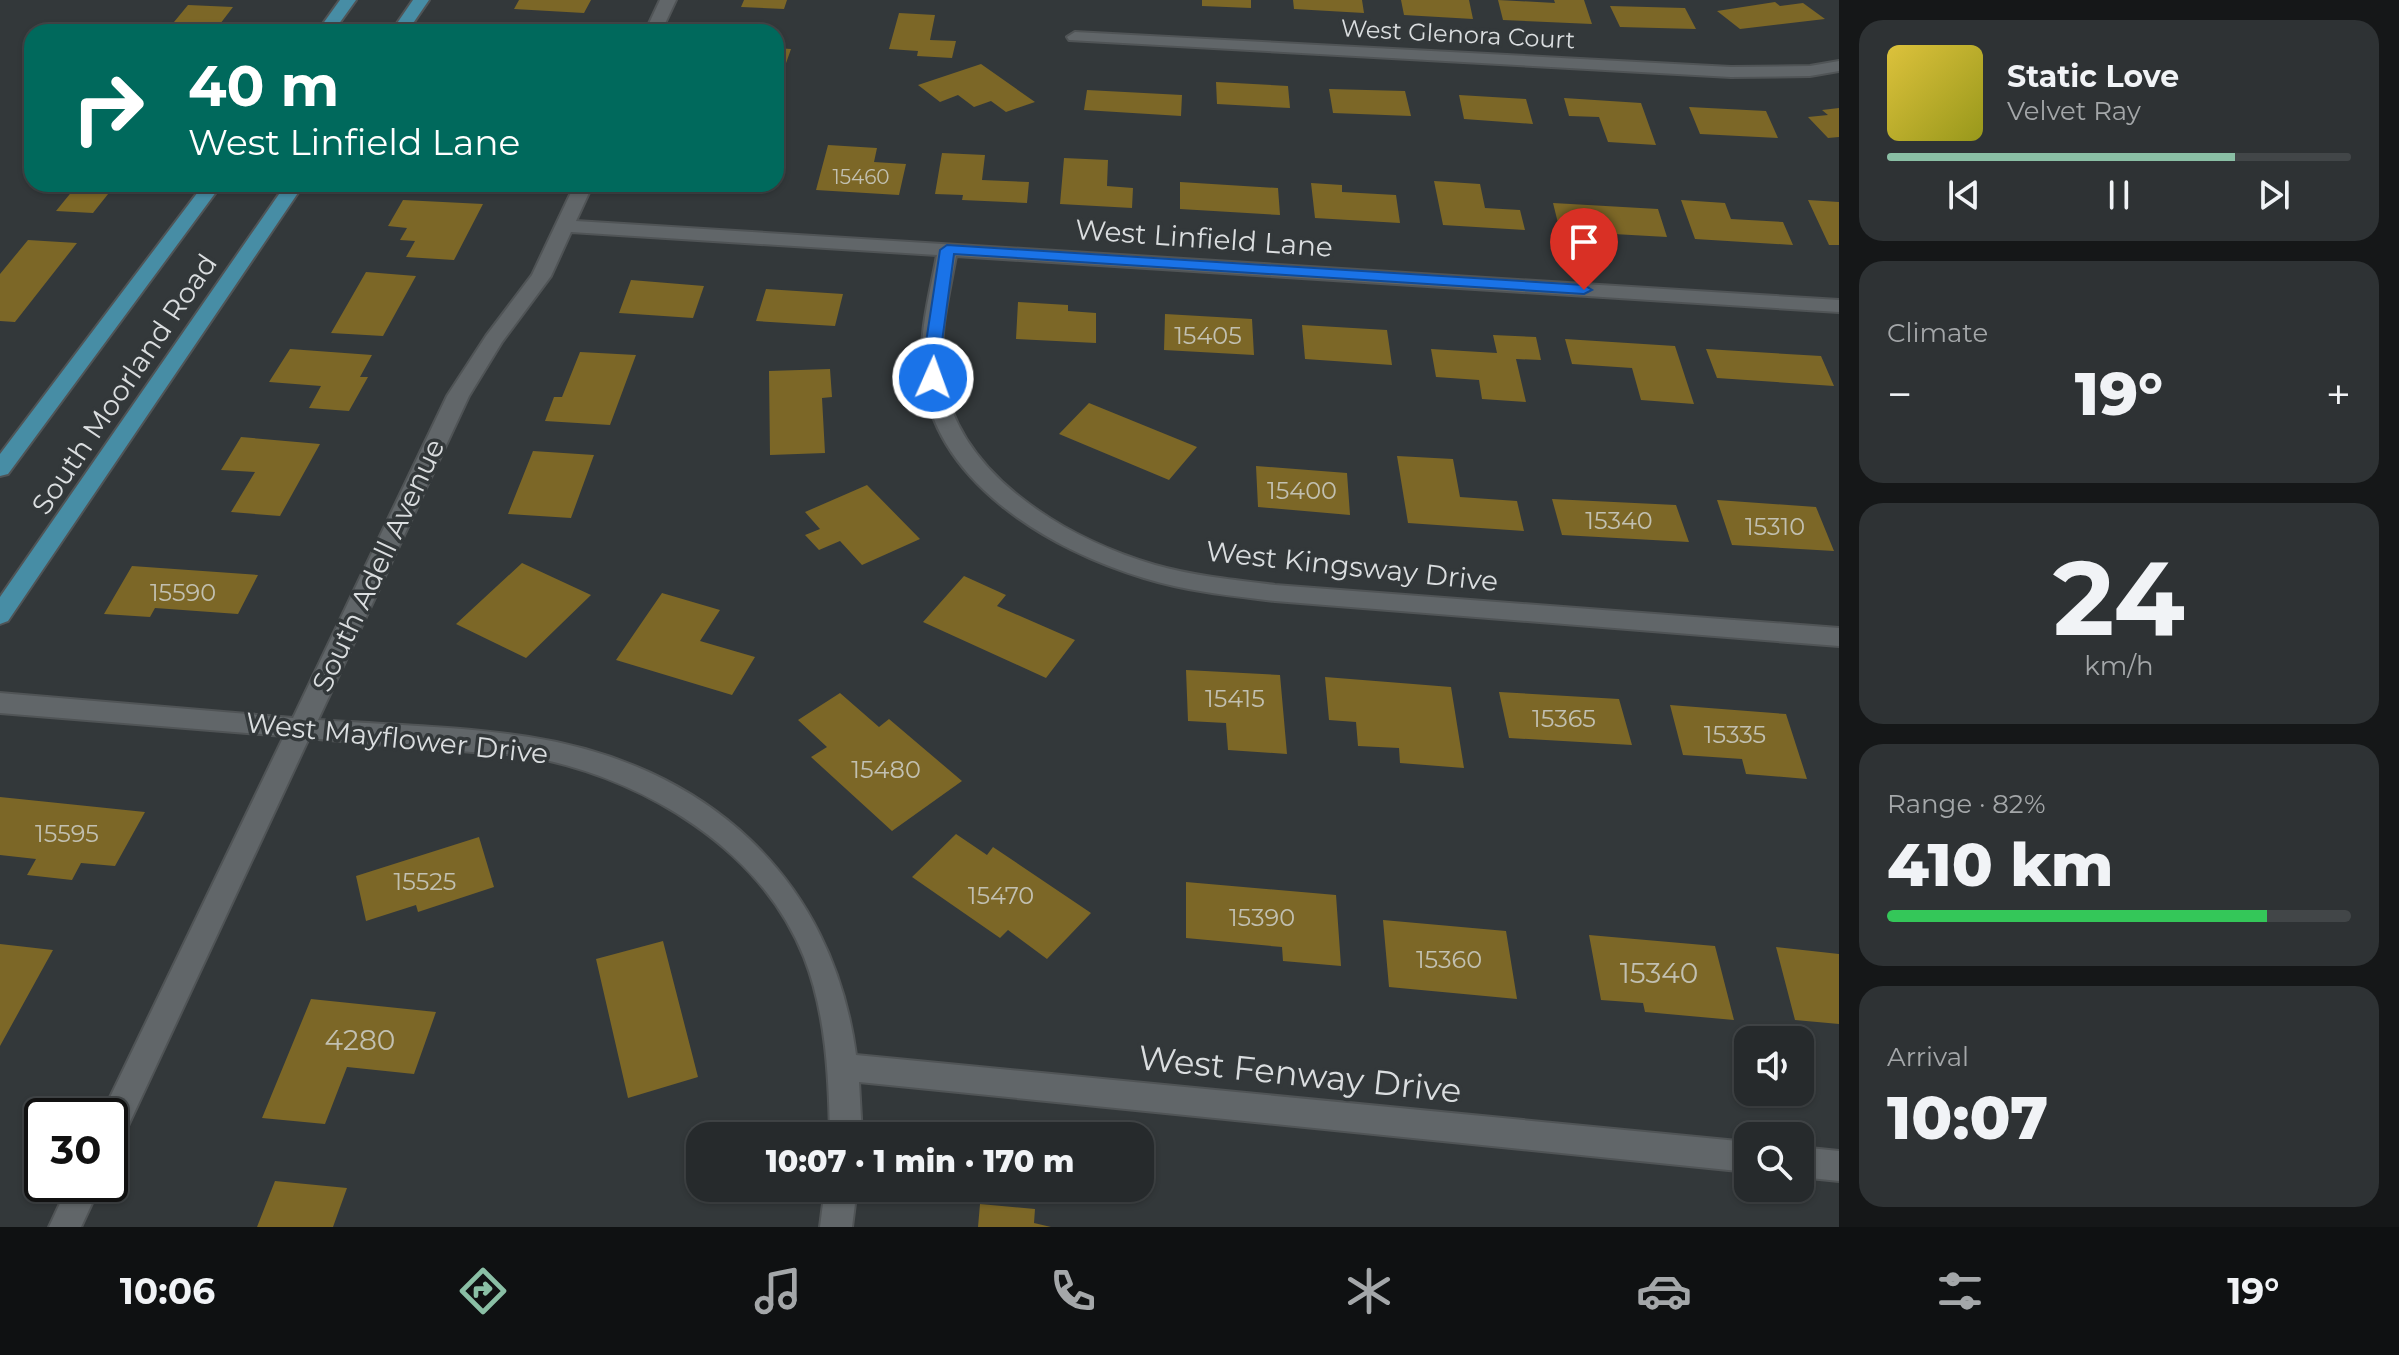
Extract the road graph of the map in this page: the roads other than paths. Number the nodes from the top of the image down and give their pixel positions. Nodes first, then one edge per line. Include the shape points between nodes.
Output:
1 (348, 0) edge
2 (421, 0) edge
3 (668, 0) edge
4 (331, 24) edge
5 (404, 24) edge
6 (657, 24) edge
7 (1075, 37) dead end
8 (1839, 66) edge
9 (207, 192) edge
10 (290, 192) edge
11 (580, 192) edge
12 (565, 226) junction
13 (947, 250) junction
14 (1839, 306) edge
15 (0, 469) edge
16 (0, 615) edge
17 (1839, 637) edge
18 (0, 703) edge
19 (302, 727) junction
20 (844, 1067) junction
21 (126, 1098) edge
22 (846, 1122) edge
23 (1734, 1156) edge
24 (1814, 1163) edge
25 (1839, 1166) edge
26 (77, 1202) edge
27 (839, 1202) edge
28 (65, 1227) edge
29 (836, 1227) edge

1 - 4 main road
2 - 5 main road
3 - 6 street
7 - 8 street, West Glenora Court via 1731,72
9 - 15 main road, South Moorland Road
10 - 16 main road, South Moorland Road
11 - 12 street, South Adell Avenue
12 - 13 street, West Linfield Lane
12 - 19 street, South Adell Avenue via 541,276 458,396
13 - 14 street, West Linfield Lane
13 - 17 street, West Kingsway Drive via 933,378 951,432 976,468 1019,507 1096,550 1148,570 1275,593
18 - 19 street, West Mayflower Drive
19 - 20 street, West Mayflower Drive via 530,747 588,761 653,786 697,812 733,840 787,900 828,984
19 - 21 street, South Adell Avenue
20 - 22 street, West Mayflower Drive
20 - 23 street, West Fenway Drive
24 - 25 street
26 - 28 street
27 - 29 street

